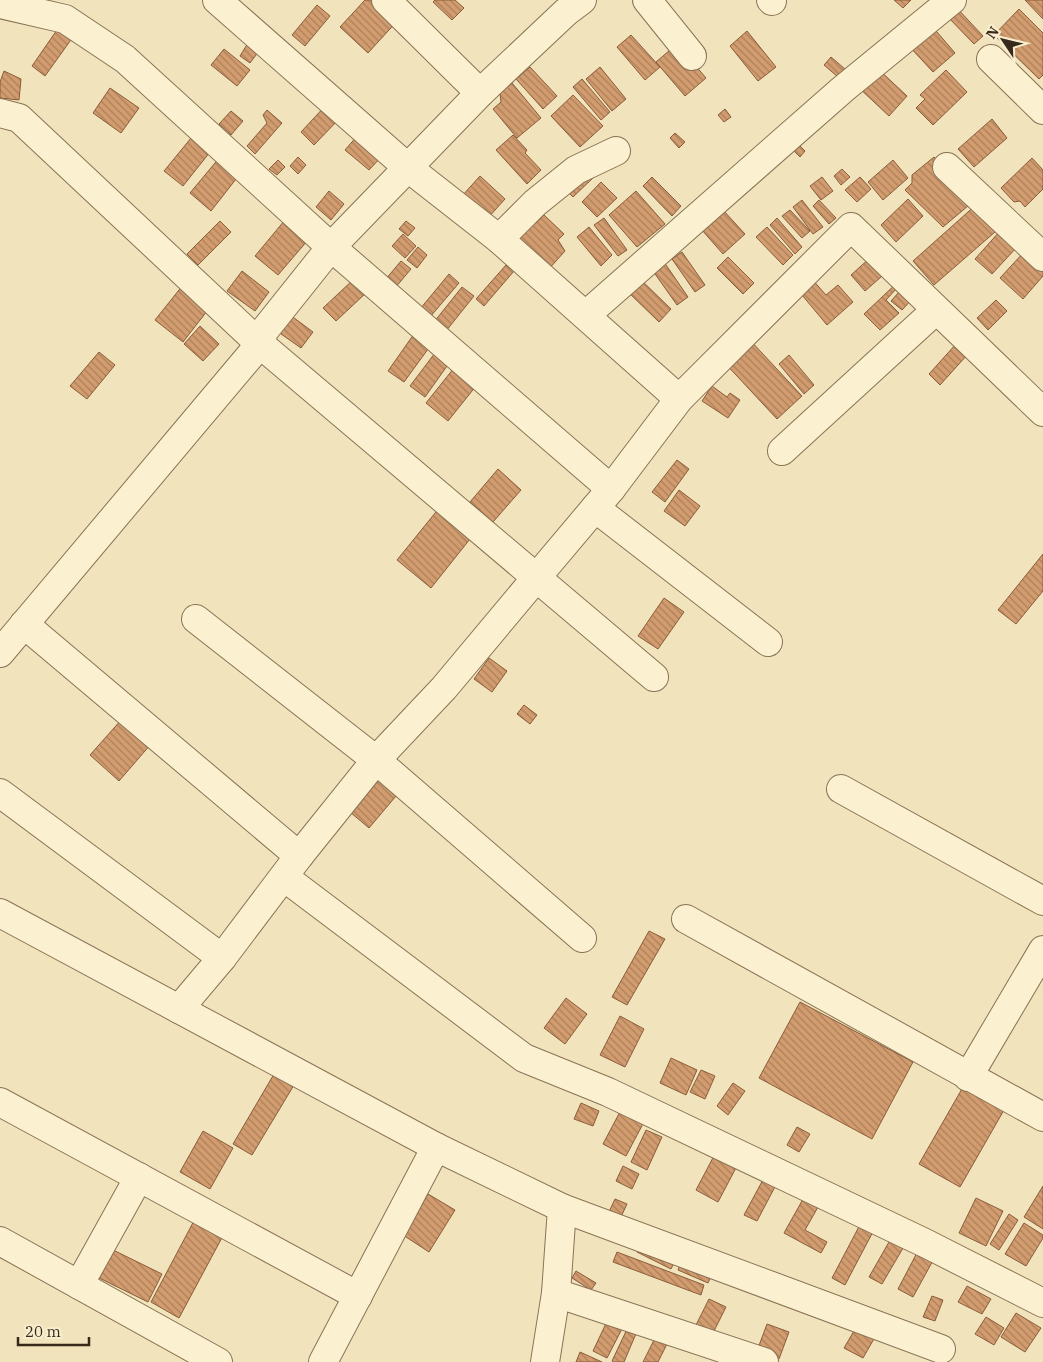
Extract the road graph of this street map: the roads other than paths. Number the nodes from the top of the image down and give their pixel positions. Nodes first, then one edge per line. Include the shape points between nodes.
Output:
1 (217, 0) edge
2 (386, 0) edge
3 (647, 0) edge
4 (952, 0) edge
5 (0, 4) edge
6 (567, 4) edge
7 (692, 56) dead end
8 (991, 59) dead end
9 (480, 94) junction
10 (1043, 110) edge
11 (0, 113) edge
12 (616, 151) dead end
13 (407, 167) junction
14 (947, 167) dead end
15 (499, 239) junction
16 (331, 247) junction
17 (1043, 257) edge
18 (936, 310) junction
19 (586, 315) junction
20 (260, 344) junction
21 (679, 399) junction
22 (1043, 412) edge
23 (782, 451) dead end
24 (603, 498) junction
25 (536, 578) junction
26 (196, 619) dead end
27 (24, 624) junction
28 (768, 642) dead end
29 (0, 653) edge
30 (654, 677) dead end
31 (376, 760) junction
32 (841, 789) dead end
33 (0, 793) edge
34 (292, 867) junction
35 (1043, 901) edge
36 (0, 913) edge
37 (686, 919) dead end
38 (582, 938) dead end
39 (1043, 950) edge
40 (222, 958) junction
41 (179, 1009) junction
42 (968, 1077) junction
43 (0, 1102) edge
44 (1043, 1117) edge
45 (436, 1147) junction
46 (138, 1177) junction
47 (562, 1208) junction
48 (0, 1241) edge
49 (79, 1285) junction
50 (556, 1293) junction
51 (358, 1296) junction
52 (1043, 1303) edge
53 (941, 1349) dead end
54 (218, 1362) edge
55 (323, 1362) edge
56 (545, 1362) edge
57 (764, 1362) edge

1 - 13 street
2 - 9 street
3 - 7 street
4 - 19 street via 843,89
5 - 16 street via 64,19 125,59
6 - 9 street
8 - 10 street
9 - 13 street
11 - 20 street via 20,118
12 - 15 street via 576,170 535,203
13 - 15 street
13 - 16 street
14 - 17 street
15 - 19 street
16 - 20 street via 264,331
16 - 24 street
18 - 21 street via 851,226
18 - 22 street
18 - 23 street
19 - 21 street
20 - 25 street
20 - 27 street
21 - 24 street
24 - 25 street
24 - 28 street
25 - 30 street
25 - 31 street via 444,688
26 - 31 street
27 - 29 street
27 - 34 street
31 - 34 street
31 - 38 street
32 - 35 street
33 - 40 street
34 - 40 street
34 - 52 street via 524,1058 608,1092
36 - 41 street
37 - 42 street
39 - 42 street
40 - 41 street
41 - 45 street
42 - 44 street
43 - 46 street
45 - 47 street
45 - 51 street
46 - 49 street
46 - 51 street
47 - 50 street
47 - 53 street
48 - 49 street
49 - 54 street
50 - 56 street
50 - 57 street
51 - 55 street

